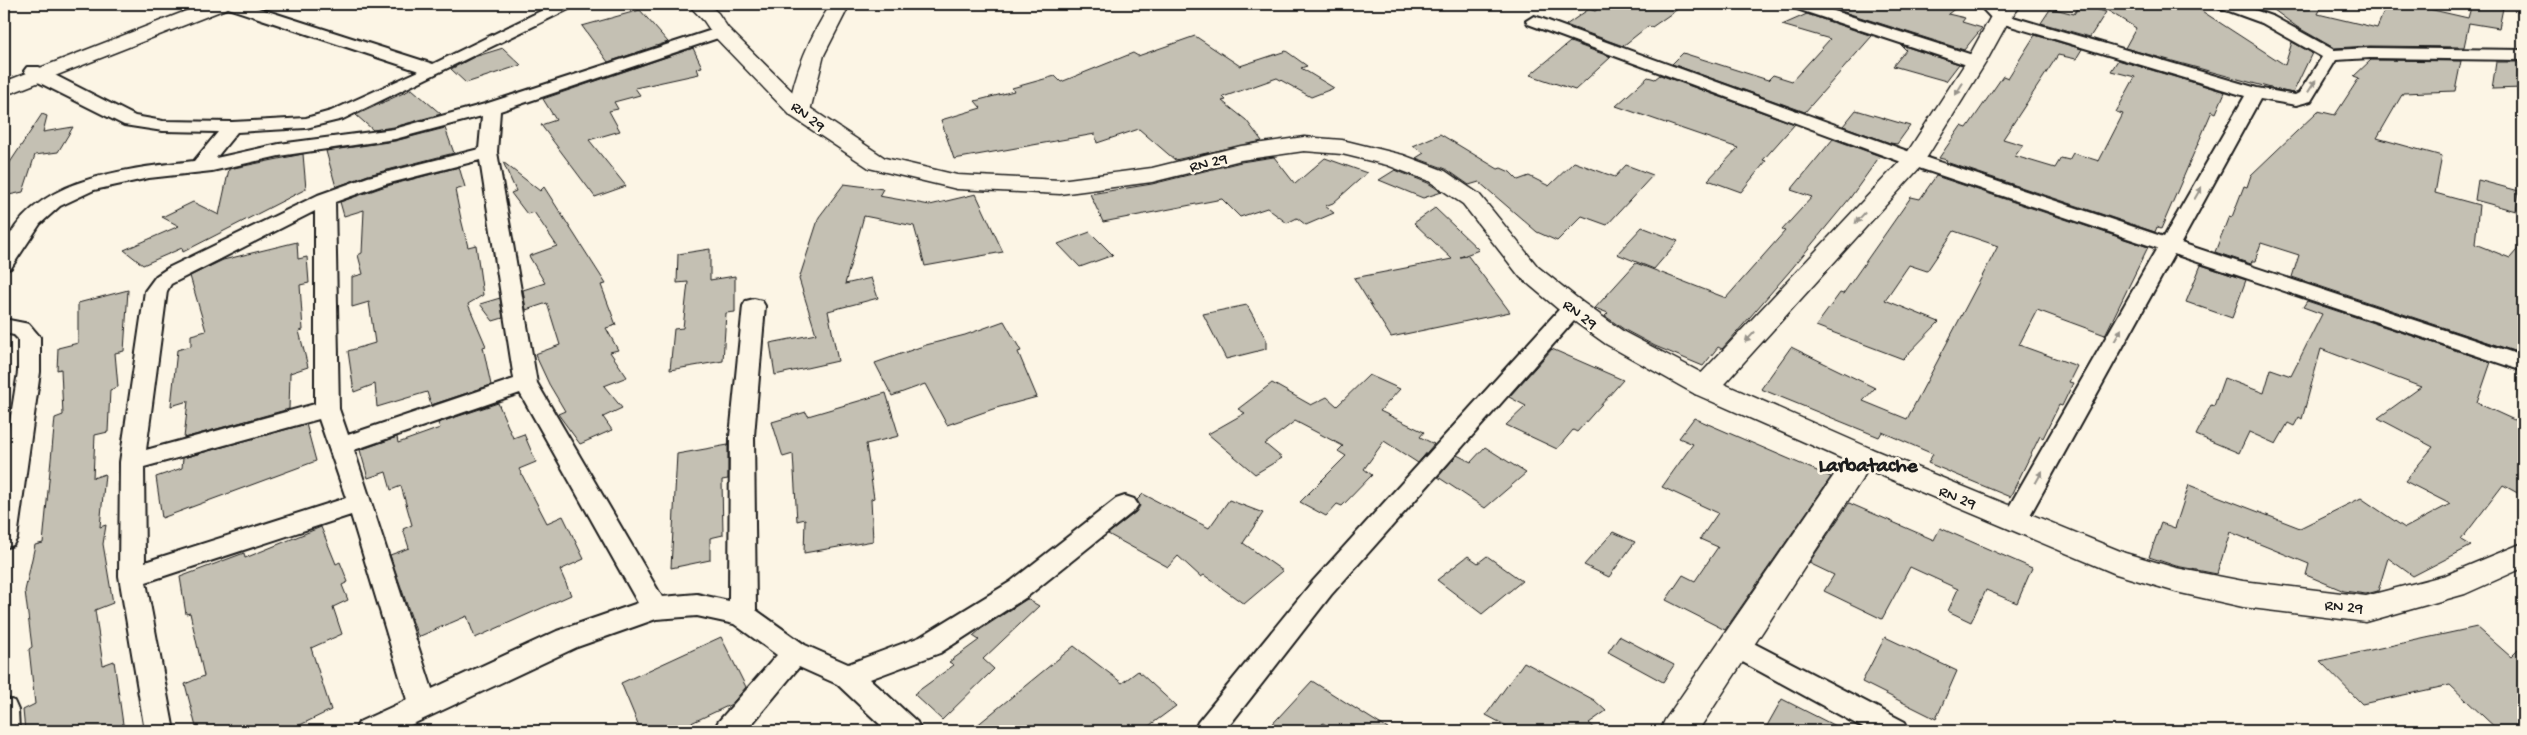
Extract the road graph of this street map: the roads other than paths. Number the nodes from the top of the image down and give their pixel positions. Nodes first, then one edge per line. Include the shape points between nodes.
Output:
1 (192, 4) edge
2 (221, 4) edge
3 (231, 4) edge
4 (567, 4) edge
5 (697, 4) edge
6 (840, 4) edge
7 (1797, 4) edge
8 (2224, 4) edge
9 (2000, 9) edge
10 (1534, 21) dead end
11 (720, 32) junction
12 (2331, 55) junction
13 (2523, 55) edge
14 (1976, 62) junction
15 (434, 70) junction
16 (36, 73) junction
17 (5, 89) edge
18 (2255, 93) junction
19 (491, 108) junction
20 (799, 111) junction
21 (232, 127) junction
22 (488, 152) junction
23 (1914, 160) junction
24 (200, 166) junction
25 (325, 199) junction
26 (2169, 244) junction
27 (4, 264) edge
28 (754, 306) dead end
29 (1574, 308) junction
30 (4, 326) edge
31 (2523, 364) edge
32 (526, 383) junction
33 (1705, 387) junction
34 (327, 409) junction
35 (341, 446) junction
36 (1862, 456) junction
37 (132, 462) junction
38 (360, 503) junction
39 (1125, 505) dead end
40 (2015, 520) junction
41 (4, 538) edge
42 (2523, 555) edge
43 (132, 576) junction
44 (655, 608) junction
45 (742, 615) junction
46 (1736, 645) junction
47 (794, 653) junction
48 (847, 676) junction
49 (423, 705) junction
50 (4, 710) edge
51 (5, 731) edge
52 (160, 731) edge
53 (369, 731) edge
54 (728, 731) edge
55 (906, 731) edge
56 (1208, 731) edge
57 (1678, 731) edge
58 (1895, 731) edge

1 - 16 main road
2 - 16 main road
3 - 15 street
4 - 15 street
5 - 11 main road, RN 29 / RN 29 via 711,16
6 - 20 main road via 829,21 803,84
7 - 14 street
8 - 12 street via 2268,20
9 - 14 main road
9 - 18 street
10 - 23 street
11 - 19 street
11 - 20 main road, RN 29 / RN 29
12 - 13 street
18 -> 12 street via 2296,100 2306,97
14 -> 23 main road
15 - 21 street via 323,120
16 - 17 main road
16 - 21 street via 130,121 163,126
26 -> 18 street
19 - 22 street
19 - 24 street via 395,134 279,150
20 - 29 main road, RN 29 / RN 29 via 877,163 957,182 1060,187 1152,175 1241,153 1304,144 1342,147 1395,160 1437,176 1471,199 1529,272
21 - 24 street
22 - 25 street via 376,181
22 - 32 street
23 - 26 street
23 -> 33 main road
24 - 27 street via 148,172 88,186 53,202 32,220
25 - 34 street
25 - 37 street via 163,280 152,308
26 - 31 street
40 -> 26 street
28 - 45 street via 742,436
29 - 33 main road, RN 29 / RN 29 via 1615,338
29 - 56 street via 1322,588
30 - 41 street via 21,329 29,337 29,372
32 - 35 street
32 - 44 street
33 - 36 main road, RN 29 / RN 29
34 - 35 street
34 - 37 street
35 - 38 street
36 - 40 main road, RN 29 / RN 29
36 - 46 main road
37 - 43 street
38 - 43 street
38 - 49 street
39 - 48 street via 1019,589 930,645
40 - 42 main road, RN 29 / RN 29 via 2116,562 2176,580 2243,594 2366,609 2454,585
43 - 52 street
44 - 45 street via 697,605
44 - 49 street via 567,639
45 - 47 street
46 - 57 main road
46 - 58 street
47 - 48 street
47 - 54 street
48 - 55 street
49 - 53 street
50 - 51 street

